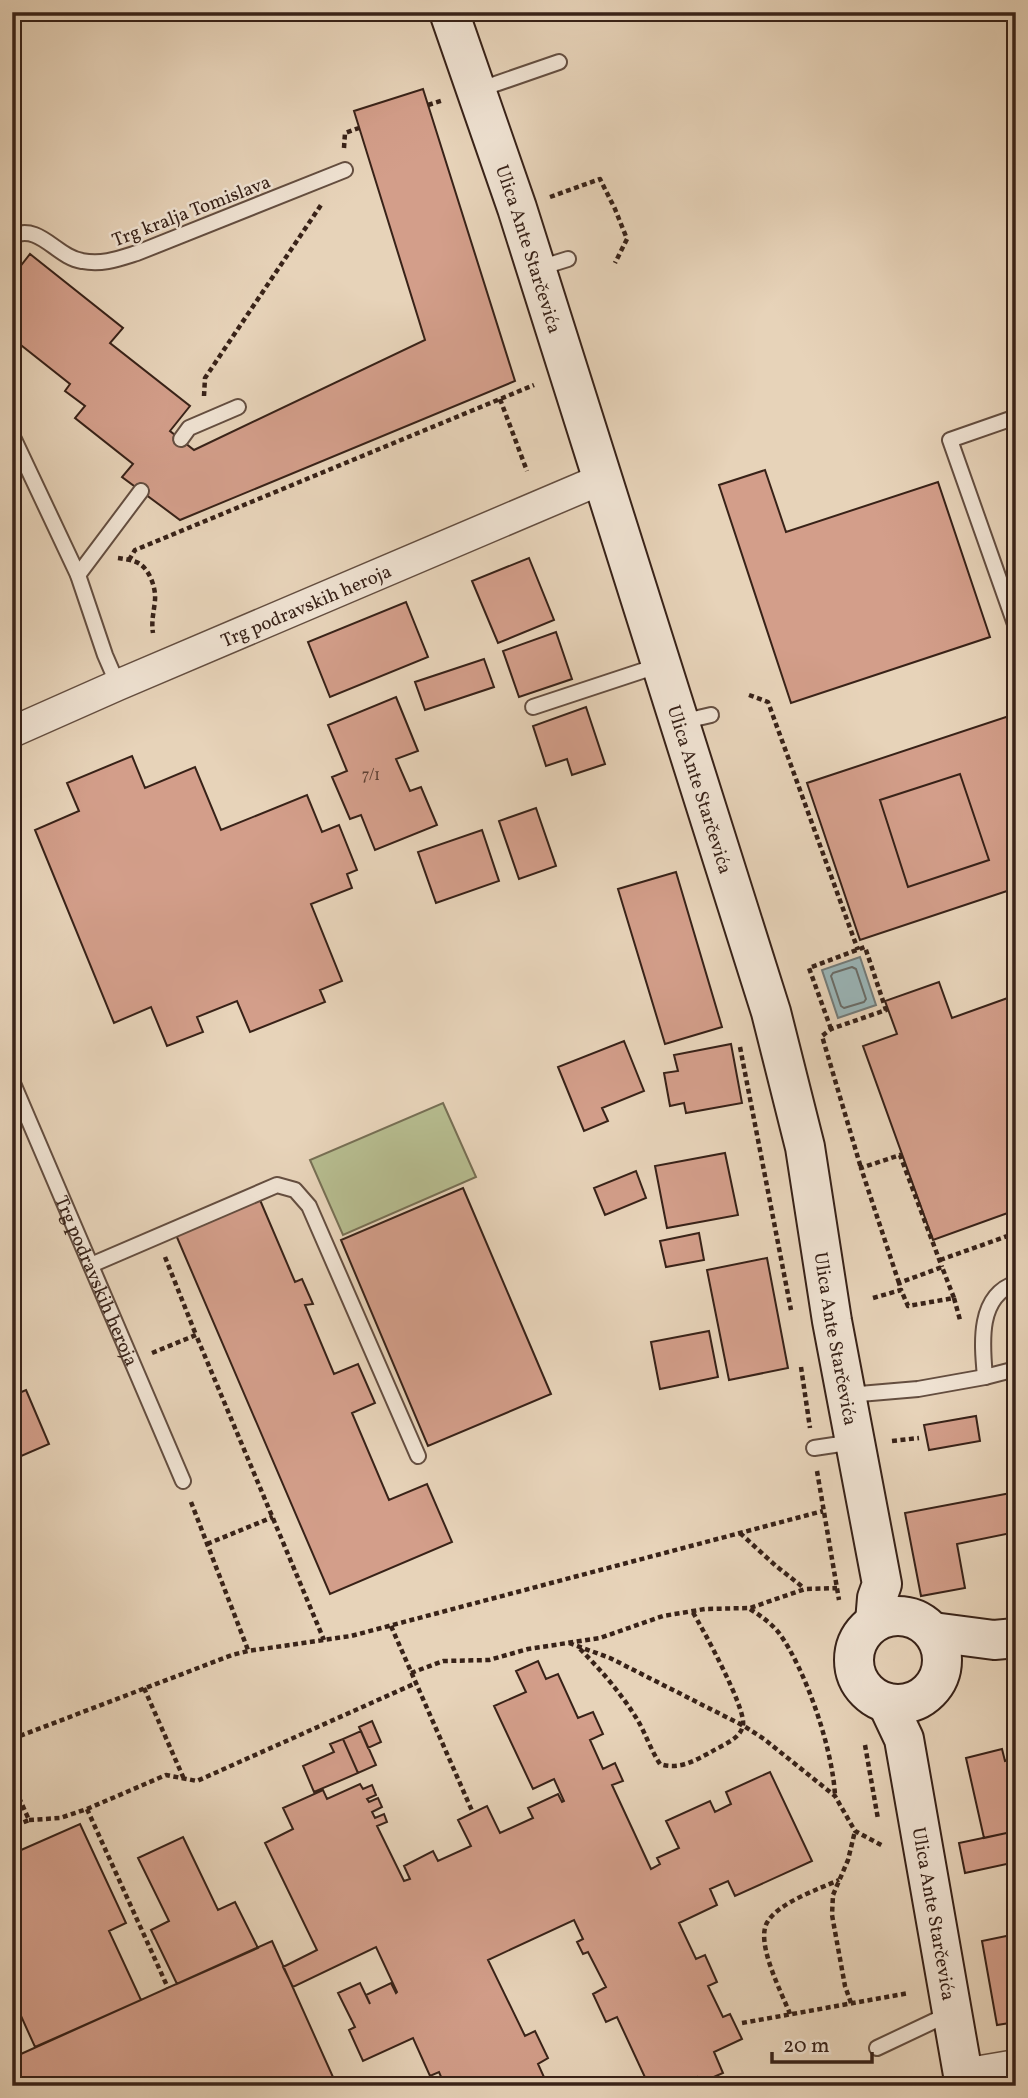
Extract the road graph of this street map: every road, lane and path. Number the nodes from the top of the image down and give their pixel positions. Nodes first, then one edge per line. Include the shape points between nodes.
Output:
1 (450, 12) edge
2 (559, 62) dead end
3 (461, 95) junction
4 (428, 105) dead end
5 (359, 128) dead end
6 (345, 170) junction
7 (551, 197) dead end
8 (12, 236) edge
9 (615, 264) dead end
10 (534, 385) dead end
11 (500, 399) junction
12 (238, 407) dead end
13 (1016, 417) edge
14 (201, 423) junction
15 (12, 435) edge
16 (181, 439) dead end
17 (527, 471) dead end
18 (602, 479) junction
19 (141, 491) dead end
20 (78, 575) junction
21 (1016, 627) edge
22 (153, 633) dead end
23 (660, 665) junction
24 (118, 685) junction
25 (748, 695) dead end
26 (533, 708) dead end
27 (12, 732) edge
28 (858, 950) junction
29 (831, 1029) junction
30 (739, 1041) dead end
31 (12, 1081) edge
32 (861, 1168) junction
33 (1016, 1233) edge
34 (940, 1260) junction
35 (91, 1265) junction
36 (942, 1267) junction
37 (174, 1279) dead end
38 (899, 1283) junction
39 (1016, 1283) edge
40 (901, 1290) junction
41 (873, 1298) dead end
42 (793, 1323) dead end
43 (196, 1335) junction
44 (132, 1361) junction
45 (800, 1364) dead end
46 (1016, 1369) edge
47 (985, 1377) junction
48 (846, 1395) junction
49 (811, 1432) dead end
50 (919, 1438) dead end
51 (871, 1442) junction
52 (814, 1448) dead end
53 (418, 1456) dead end
54 (816, 1467) dead end
55 (183, 1481) joint
56 (823, 1511) junction
57 (273, 1517) junction
58 (740, 1533) junction
59 (207, 1544) junction
60 (836, 1588) junction
61 (805, 1589) junction
62 (750, 1608) junction
63 (692, 1611) junction
64 (391, 1626) junction
65 (890, 1631) junction
66 (1005, 1639) edge
67 (324, 1640) junction
68 (566, 1642) junction
69 (577, 1646) junction
70 (248, 1651) junction
71 (411, 1673) junction
72 (416, 1683) junction
73 (144, 1689) junction
74 (886, 1699) junction
75 (744, 1726) junction
76 (12, 1739) edge
77 (865, 1744) dead end
78 (184, 1779) junction
79 (12, 1782) edge
80 (835, 1796) junction
81 (87, 1808) junction
82 (472, 1813) dead end
83 (29, 1820) junction
84 (878, 1820) dead end
85 (12, 1827) edge
86 (855, 1831) junction
87 (881, 1833) dead end
88 (839, 1880) junction
89 (167, 1988) dead end
90 (909, 1993) dead end
91 (851, 2003) junction
92 (952, 2012) junction
93 (790, 2014) junction
94 (742, 2023) dead end
95 (877, 2048) dead end
96 (1016, 2065) edge
97 (964, 2080) edge

1 - 3 main road, Ulica Ante Starčevića
2 - 3 lane
3 - 4 path
3 - 18 main road, Ulica Ante Starčevića via 552,264
5 - 6 path via 345,133
6 - 8 lane, Trg kralja Tomislava via 102,263 78,261 37,234
6 - 14 path via 205,378
7 - 9 path via 600,179 627,239
10 - 11 path
11 - 17 path
11 - 22 path via 135,550 129,560 147,571 153,584
12 - 14 lane
13 - 21 lane via 950,440
14 - 16 lane via 188,428
15 - 20 lane
18 - 23 main road, Ulica Ante Starčevića
18 - 24 street, Trg podravskih heroja
19 - 20 lane
20 - 24 lane
23 - 26 lane
23 - 48 main road, Ulica Ante Starčevića via 695,719 771,1012 801,1134
24 - 27 street, Trg podravskih heroja
25 - 28 path via 768,702
28 - 29 path via 809,968
28 - 29 path via 865,947 886,1010
29 - 32 path via 822,1036
30 - 42 path
31 - 35 lane, Trg podravskih heroja
32 - 34 path via 900,1155
32 - 38 path
33 - 34 path
34 - 36 path
35 - 44 lane, Trg podravskih heroja
35 - 53 lane via 277,1185 295,1190 309,1206
36 - 38 path
36 - 40 path via 954,1298 908,1306
37 - 43 path
38 - 40 path
39 - 47 lane via 998,1293 987,1313 981,1343
40 - 41 path
43 - 44 path
43 - 57 path
44 - 55 lane, Trg podravskih heroja
45 - 49 path
46 - 47 lane
47 - 48 lane
48 - 51 main road, Ulica Ante Starčevića
50 - 51 path
51 - 52 lane
51 - 65 main road, Ulica Ante Starčevića via 882,1584 877,1598
54 - 56 path
55 - 59 path
56 - 58 path
56 - 60 path
57 - 59 path
57 - 67 path
58 - 61 path
58 - 64 path
59 - 70 path
60 - 61 path
60 - 65 path
61 - 62 path
62 - 63 path
62 - 80 path via 778,1632 803,1678 835,1775
63 - 68 path via 600,1638
63 - 75 path via 741,1707
64 - 67 path
64 - 71 path
65 - 66 main road
65 - 74 main road via 864,1632 853,1659 863,1687 873,1698
65 - 74 path via 844,1655 846,1671
65 - 74 main road via 942,1669 929,1693
67 - 70 path
68 - 69 path
68 - 71 path via 489,1660 443,1661
69 - 75 path
69 - 75 path via 636,1717 660,1764 689,1764 737,1737
70 - 73 path
71 - 72 path
72 - 78 path via 197,1781
72 - 82 path
73 - 76 path
73 - 78 path
74 - 92 main road, Ulica Ante Starčevića via 904,1740
75 - 80 path
77 - 84 path
78 - 81 path via 166,1775
79 - 83 path
80 - 86 path
81 - 83 path via 60,1818
81 - 89 path
83 - 85 path
86 - 87 path via 883,1846
86 - 88 path
88 - 91 path via 832,1915
88 - 93 path via 781,1908 767,1922 766,1952
90 - 91 path
91 - 93 path
92 - 95 lane
92 - 97 main road, Ulica Ante Starčevića
93 - 94 path
96 - 97 street

